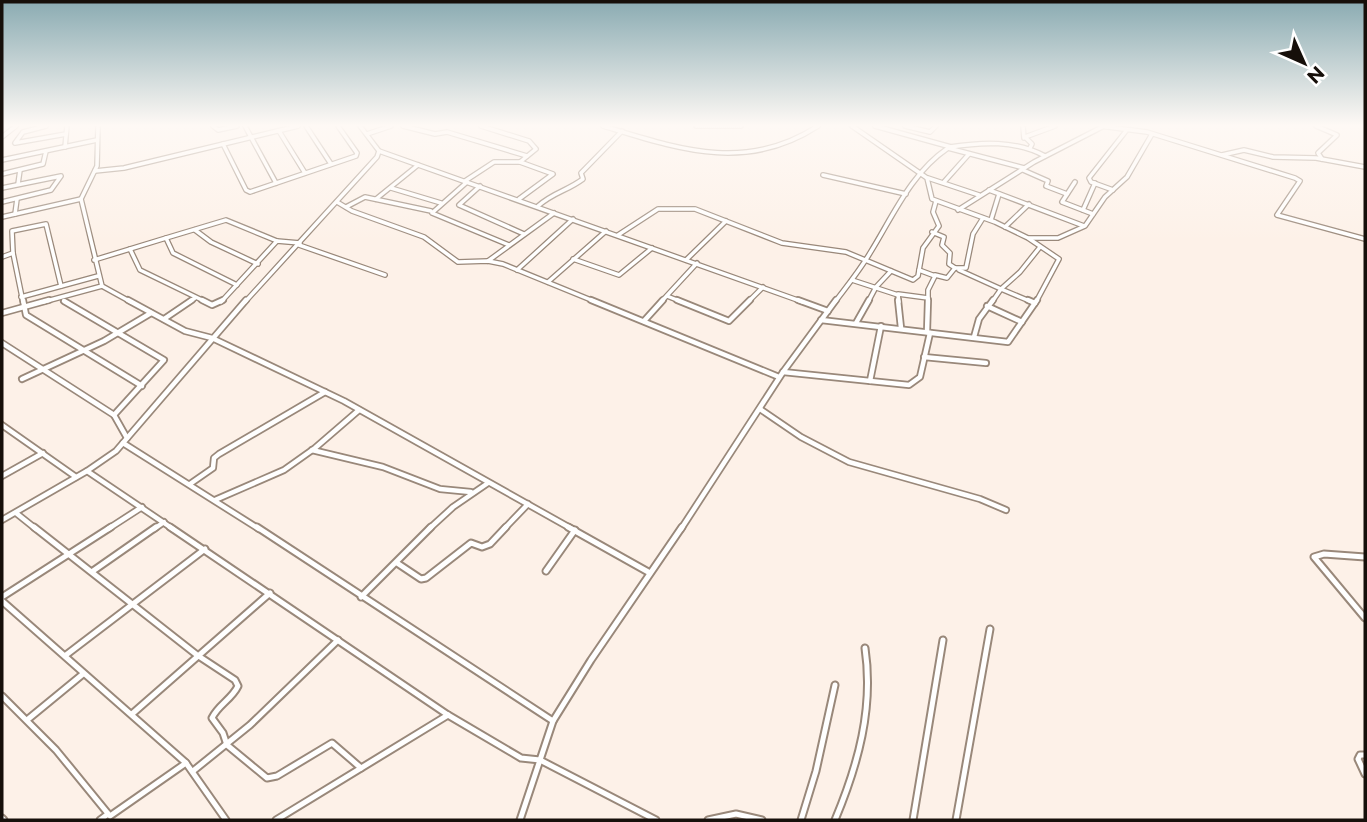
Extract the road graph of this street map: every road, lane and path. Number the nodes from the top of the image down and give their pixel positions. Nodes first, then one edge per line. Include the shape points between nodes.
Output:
1 (39, 164) edge
2 (98, 164) edge
3 (139, 164) edge
4 (233, 164) edge
5 (266, 164) edge
6 (300, 164) edge
7 (330, 164) edge
8 (371, 164) edge
9 (419, 164) edge
10 (420, 164) edge
11 (491, 164) edge
12 (526, 164) edge
13 (587, 164) edge
14 (907, 164) edge
15 (926, 164) edge
16 (960, 164) edge
17 (1006, 164) edge
18 (1031, 164) edge
19 (1102, 164) edge
20 (1135, 164) edge
21 (1250, 164) edge
22 (1023, 169) junction
23 (20, 170) junction
24 (95, 171) junction
25 (305, 173) junction
26 (2, 174) edge
27 (918, 174) junction
28 (823, 175) dead end
29 (927, 178) junction
30 (466, 181) junction
31 (944, 182) junction
32 (276, 183) junction
33 (1075, 183) dead end
34 (1095, 183) junction
35 (18, 184) junction
36 (480, 186) junction
37 (2, 188) edge
38 (390, 188) junction
39 (989, 190) junction
40 (1113, 190) junction
41 (906, 194) junction
42 (999, 194) junction
43 (1067, 194) junction
44 (980, 195) junction
45 (17, 199) junction
46 (80, 199) junction
47 (375, 199) junction
48 (519, 199) junction
49 (936, 201) junction
50 (2, 202) edge
51 (337, 202) junction
52 (441, 203) junction
53 (1029, 204) junction
54 (538, 206) junction
55 (345, 207) junction
56 (957, 210) junction
57 (1083, 210) junction
58 (431, 211) junction
59 (554, 212) junction
60 (15, 214) junction
61 (1093, 214) junction
62 (2, 217) edge
63 (983, 218) junction
64 (573, 219) junction
65 (990, 220) junction
66 (726, 221) junction
67 (1085, 226) junction
68 (1005, 227) junction
69 (195, 230) junction
70 (606, 231) junction
71 (932, 232) junction
72 (524, 234) junction
73 (618, 235) junction
74 (166, 238) junction
75 (1028, 238) junction
76 (1365, 239) edge
77 (277, 241) junction
78 (299, 244) junction
79 (509, 245) junction
80 (1040, 247) junction
81 (652, 248) junction
82 (130, 249) junction
83 (13, 253) junction
84 (2, 257) edge
85 (573, 259) junction
86 (866, 259) junction
87 (94, 260) junction
88 (686, 260) junction
89 (488, 261) junction
90 (697, 263) junction
91 (258, 264) junction
92 (957, 269) junction
93 (517, 270) junction
94 (919, 270) junction
95 (891, 271) junction
96 (385, 275) dead end
97 (935, 275) junction
98 (98, 276) junction
99 (852, 280) junction
100 (548, 282) junction
101 (238, 285) junction
102 (61, 286) junction
103 (102, 286) junction
104 (763, 287) junction
105 (876, 287) junction
106 (1001, 289) junction
107 (897, 294) junction
108 (667, 296) junction
109 (21, 297) junction
110 (196, 298) junction
111 (928, 298) junction
112 (64, 302) dead end
113 (1035, 303) junction
114 (987, 306) junction
115 (23, 307) junction
116 (828, 311) junction
117 (2, 313) edge
118 (152, 313) junction
119 (164, 319) junction
120 (820, 320) junction
121 (644, 321) junction
122 (1022, 322) junction
123 (856, 323) junction
124 (881, 326) junction
125 (901, 328) junction
126 (928, 332) junction
127 (120, 333) junction
128 (974, 337) junction
129 (212, 338) junction
130 (2, 343) edge
131 (83, 351) junction
132 (925, 357) junction
133 (986, 363) dead end
134 (44, 369) junction
135 (781, 374) junction
136 (22, 379) dead end
137 (870, 381) junction
138 (142, 386) junction
139 (326, 392) junction
140 (760, 409) junction
141 (359, 410) junction
142 (114, 415) junction
143 (2, 425) edge
144 (125, 440) junction
145 (312, 450) junction
146 (43, 453) junction
147 (87, 471) junction
148 (2, 475) edge
149 (76, 477) junction
150 (489, 482) junction
151 (190, 484) junction
152 (472, 492) junction
153 (215, 500) junction
154 (528, 504) junction
155 (142, 507) junction
156 (1006, 510) dead end
157 (16, 513) junction
158 (2, 520) edge
159 (164, 522) junction
160 (575, 530) junction
161 (205, 549) junction
162 (71, 554) junction
163 (1365, 557) edge
164 (397, 562) junction
165 (93, 571) junction
166 (546, 571) dead end
167 (650, 573) junction
168 (271, 593) junction
169 (361, 597) junction
170 (2, 599) edge
171 (132, 602) junction
172 (1365, 618) edge
173 (990, 629) dead end
174 (338, 640) junction
175 (943, 640) dead end
176 (865, 648) dead end
177 (66, 655) junction
178 (197, 655) junction
179 (83, 674) junction
180 (835, 685) dead end
181 (2, 696) edge
182 (132, 714) junction
183 (448, 715) junction
184 (27, 720) junction
185 (552, 721) junction
186 (227, 745) junction
187 (1365, 755) edge
188 (540, 760) junction
189 (186, 763) junction
190 (361, 768) junction
191 (193, 771) junction
192 (1365, 774) edge
193 (108, 814) junction
194 (100, 820) edge
195 (226, 820) edge
196 (276, 820) edge
197 (520, 820) edge
198 (656, 820) edge
199 (708, 820) edge
200 (762, 820) edge
201 (801, 820) edge
202 (835, 820) edge
203 (913, 820) edge
204 (956, 820) edge

1 - 23 street
2 - 24 street
3 - 24 street
4 - 32 street via 247,191
5 - 32 street
6 - 25 street
7 - 25 street
8 - 51 street
9 - 38 street
10 - 30 street
11 - 30 street
12 - 48 street via 553,174
13 - 54 street via 583,179 567,191 554,192
14 - 27 street
15 - 27 street
16 - 31 street
17 - 22 street
18 - 22 street
19 - 34 street via 1089,178
20 - 40 street
21 - 76 street via 1299,180 1278,216
22 - 39 street
22 - 43 street
23 - 26 street
23 - 35 street
24 - 46 street
25 - 32 street
27 - 29 street
27 - 41 street
28 - 41 street
29 - 31 street
29 - 49 street via 930,196
30 - 36 street
30 - 52 street
31 - 44 street
33 - 43 street
34 - 40 street
34 - 57 street
35 - 37 street
35 - 45 street via 61,176 52,190
36 - 48 street
36 - 72 street via 459,205
38 - 47 street
38 - 52 street
39 - 42 street
39 - 44 street
40 - 61 street
41 - 86 street
42 - 53 street
42 - 65 street
43 - 57 street via 1063,203
44 - 56 street
45 - 50 street
45 - 60 street
46 - 60 street
46 - 87 street
47 - 55 street via 363,197
47 - 58 street
48 - 54 street
49 - 56 street
49 - 71 street via 933,212 939,226
51 - 55 street
51 - 78 street
52 - 58 street
53 - 67 street
53 - 68 street
54 - 59 street
55 - 89 street via 424,237 458,262
56 - 63 street
57 - 61 street
58 - 79 street
59 - 64 street
59 - 72 street
60 - 62 street
61 - 67 street
63 - 65 street
63 - 92 street via 973,234 968,264
64 - 70 street
64 - 93 street
65 - 68 street
66 - 73 street via 695,209 660,209
66 - 86 street via 782,243
66 - 88 street
67 - 75 street via 1051,240
68 - 75 street
69 - 74 street
69 - 77 street via 229,221
69 - 91 street via 211,243
70 - 73 street
70 - 85 street
71 - 92 street via 944,237 949,264
71 - 94 street via 925,240
72 - 79 street
73 - 81 street
74 - 82 street
74 - 101 street via 173,253
75 - 80 street
77 - 78 street
77 - 91 street
78 - 96 street
78 - 129 street
79 - 89 street
80 - 106 street
80 - 113 street via 1059,259
81 - 85 street via 619,275
81 - 88 street
82 - 87 street
82 - 110 street via 140,270
83 - 84 street
83 - 102 street via 12,232 45,223
83 - 109 street
85 - 100 street
86 - 95 street
86 - 99 street
87 - 98 street
88 - 90 street
89 - 93 street
90 - 104 street
90 - 108 street
91 - 101 street
92 - 97 street via 947,278
92 - 106 street
93 - 100 street
94 - 95 street via 913,280
94 - 97 street
95 - 105 street
97 - 111 street
98 - 102 street
98 - 103 street
99 - 105 street
99 - 116 street
100 - 121 street
101 - 110 street via 216,304
102 - 109 street
103 - 115 street
103 - 118 street
104 - 108 street via 729,321
104 - 116 street
105 - 107 street
105 - 123 street
106 - 113 street
106 - 114 street
107 - 111 street
107 - 125 street
108 - 121 street
109 - 115 street
110 - 119 street
111 - 126 street
112 - 127 street
113 - 122 street
114 - 122 street
114 - 128 street
115 - 117 street
115 - 131 street via 32,320
116 - 120 street
118 - 119 street
118 - 127 street
119 - 129 street
120 - 123 street
120 - 135 street
121 - 135 street
122 - 128 street via 1008,342
123 - 124 street
124 - 125 street
124 - 137 street
125 - 126 street
126 - 128 street
126 - 132 street
127 - 131 street
127 - 138 street via 164,360
129 - 139 street
129 - 144 street
130 - 134 street
131 - 134 street
131 - 138 street
132 - 133 street
132 - 137 street via 914,383
134 - 136 street
134 - 142 street
135 - 137 street
135 - 140 street
138 - 142 street
139 - 141 street
139 - 151 street via 219,454 213,468
140 - 156 street via 849,462
140 - 167 street
141 - 145 street
141 - 150 street
142 - 144 street
143 - 146 street
144 - 147 street
144 - 151 street
145 - 152 street via 383,467 440,489
145 - 153 street via 274,475
146 - 148 street
146 - 149 street
147 - 149 street
147 - 155 street
149 - 157 street
150 - 152 street
150 - 154 street
151 - 153 street
152 - 164 street
153 - 169 street
154 - 160 street
154 - 164 street via 488,545 471,544 425,579
155 - 159 street
155 - 162 street
157 - 158 street
157 - 162 street
159 - 161 street
159 - 165 street
160 - 166 street
160 - 167 street
161 - 168 street
161 - 171 street
162 - 165 street
162 - 170 street
163 - 172 street via 1324,554 1314,559
164 - 169 street
165 - 171 street
167 - 185 street
168 - 174 street
168 - 178 street
169 - 185 street
170 - 177 street
171 - 177 street
171 - 178 street
173 - 204 street
174 - 183 street
174 - 186 street
175 - 203 street
176 - 202 street via 867,710 850,781
177 - 179 street
178 - 182 street
178 - 186 street via 237,682 236,692 212,716
179 - 182 street
179 - 184 street
180 - 201 street
181 - 184 street
182 - 189 street
183 - 188 street via 521,758
183 - 190 street
184 - 193 street
185 - 188 street
186 - 190 street via 269,778 332,743
186 - 191 street
187 - 192 street via 1358,759
188 - 197 street
188 - 198 street
189 - 191 street
189 - 193 street via 119,813
190 - 196 street
191 - 195 street
193 - 194 street
199 - 200 street via 736,814

